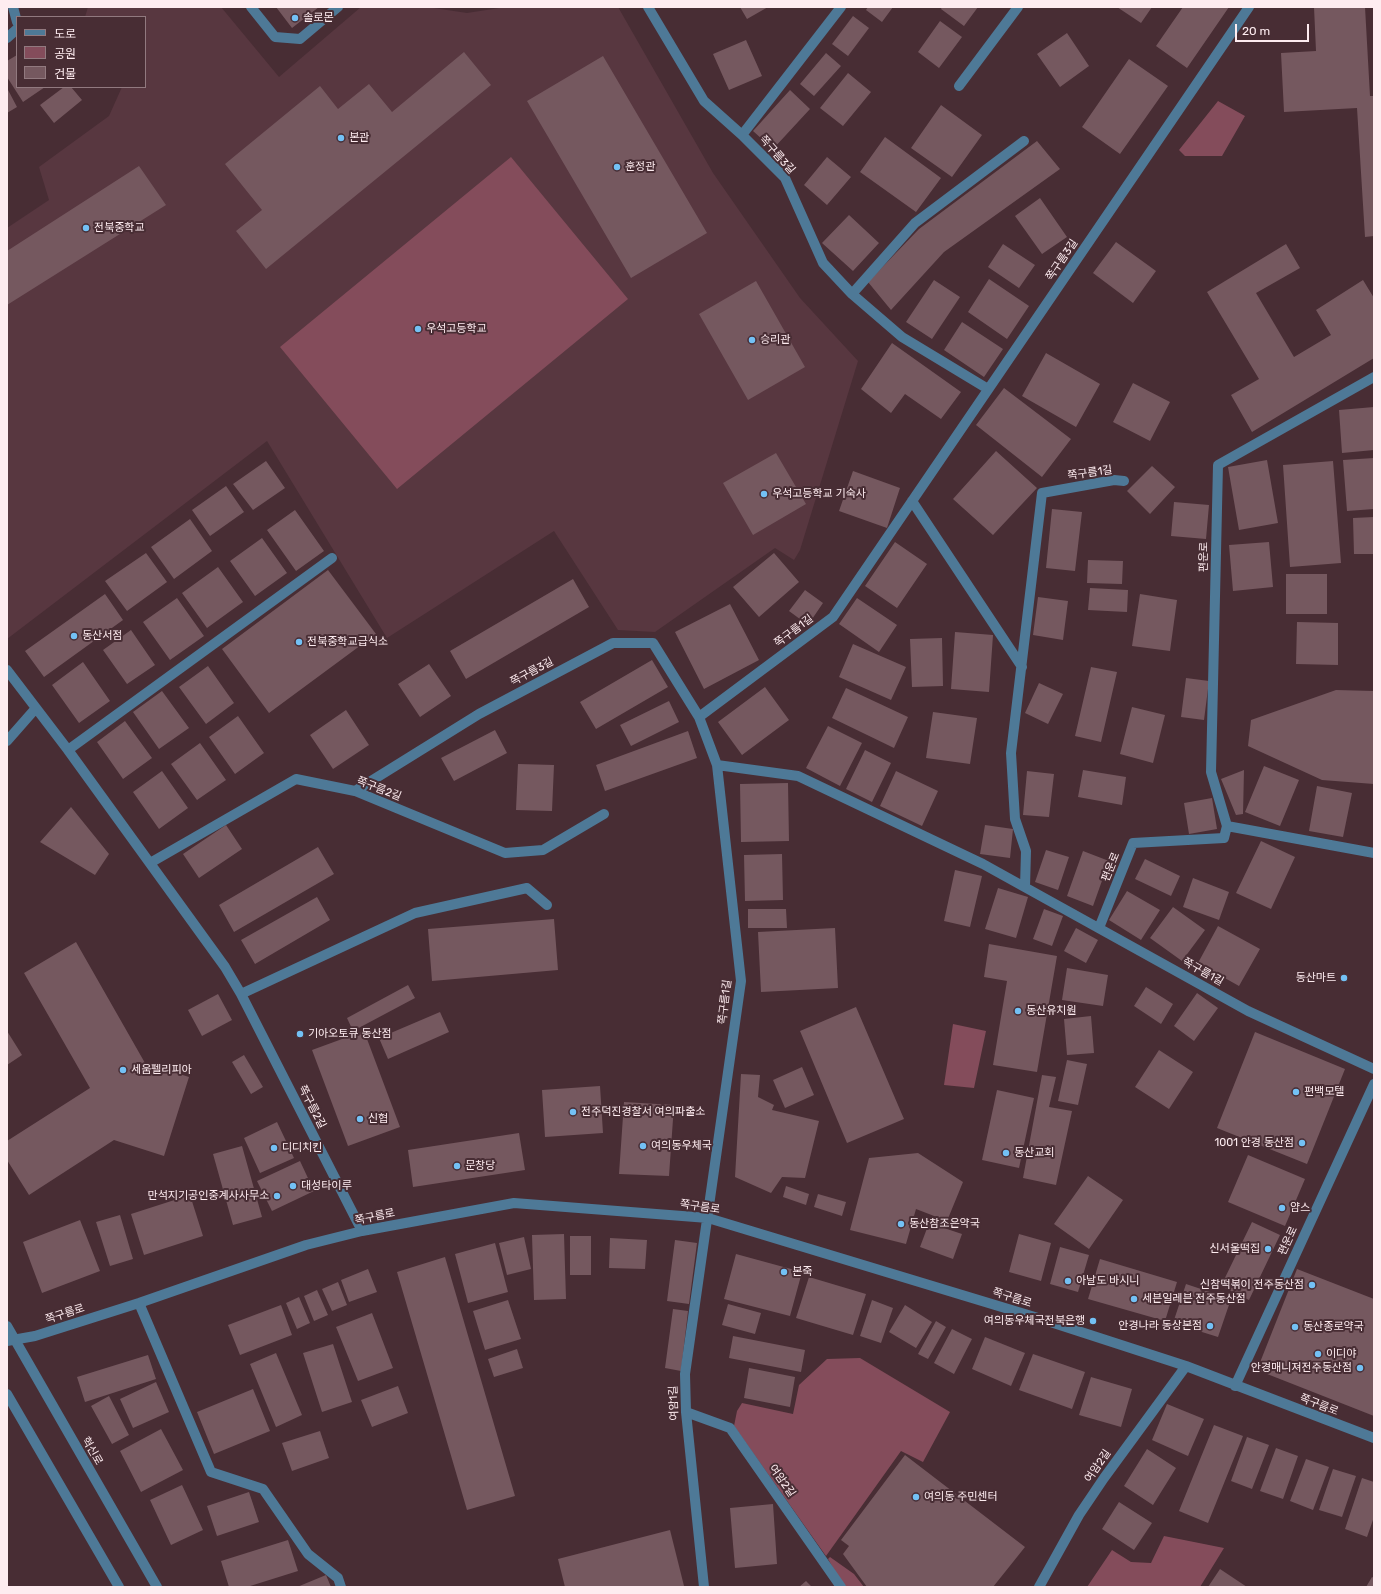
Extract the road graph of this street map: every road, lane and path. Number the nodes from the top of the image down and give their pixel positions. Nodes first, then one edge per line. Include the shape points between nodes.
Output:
1 (13, 7) edge
2 (252, 7) edge
3 (338, 7) edge
4 (648, 7) edge
5 (841, 7) edge
6 (1018, 7) edge
7 (1248, 7) edge
8 (16, 18) edge
9 (16, 30) edge
10 (7, 38) edge
11 (959, 86) dead end
12 (742, 135) junction
13 (1024, 141) dead end
14 (852, 294) junction
15 (1374, 377) edge
16 (988, 389) junction
17 (1124, 481) dead end
18 (912, 501) junction
19 (332, 558) dead end
20 (1022, 667) junction
21 (7, 670) edge
22 (36, 708) junction
23 (699, 717) junction
24 (7, 741) edge
25 (68, 750) junction
26 (717, 765) junction
27 (356, 791) junction
28 (604, 814) dead end
29 (1227, 826) junction
30 (1374, 853) edge
31 (150, 863) junction
32 (1025, 886) junction
33 (547, 905) dead end
34 (1099, 928) junction
35 (241, 994) junction
36 (1374, 1069) edge
37 (1374, 1084) edge
38 (708, 1218) junction
39 (362, 1231) junction
40 (139, 1303) junction
41 (7, 1326) edge
42 (10, 1340) edge
43 (1186, 1366) junction
44 (1235, 1386) junction
45 (7, 1394) edge
46 (686, 1412) junction
47 (1374, 1438) edge
48 (119, 1587) edge
49 (157, 1587) edge
50 (341, 1587) edge
51 (704, 1587) edge
52 (841, 1587) edge
53 (1039, 1587) edge

1 - 8 street
2 - 3 street via 275,36 300,39
4 - 12 street, 쪽구름3길 via 704,101
5 - 12 street, 쪽구름3길
6 - 11 street
7 - 16 street, 쪽구름3길
9 - 10 street
12 - 14 street, 쪽구름3길 via 785,178 823,263
13 - 14 street via 915,223
14 - 16 street, 쪽구름3길 via 902,337
15 - 29 street, 편운로 via 1218,465 1212,772
16 - 18 street, 쪽구름1길
17 - 20 street, 쪽구름1길 via 1114,480 1042,493
18 - 20 street
18 - 23 street, 쪽구름1길 via 833,617
19 - 25 street
20 - 32 street, 쪽구름1길 via 1011,753 1015,820 1026,852
21 - 22 street, 쪽구름2길
22 - 24 street
22 - 25 street, 쪽구름2길
23 - 26 street, 쪽구름1길
23 - 27 street, 쪽구름3길 via 653,643 613,642 479,714
25 - 31 street, 쪽구름2길
26 - 32 street, 쪽구름1길 via 798,776
26 - 38 street, 쪽구름1길 via 741,981
27 - 28 street, 쪽구름2길 via 505,853 543,850
27 - 31 street, 쪽구름2길 via 296,779
29 - 30 street
29 - 34 street, 편운로 via 1224,838 1133,843
31 - 35 street, 쪽구름2길 via 225,967
32 - 34 street, 쪽구름1길
33 - 35 street via 527,888 415,913
34 - 36 street, 쪽구름1길 via 1248,1011
35 - 39 street, 쪽구름2길
37 - 44 street, 편운로
38 - 39 street, 쪽구름로 via 514,1203
38 - 43 street, 쪽구름로 via 1038,1318
38 - 46 street, 여암1길 via 685,1374
39 - 40 street, 쪽구름로 via 306,1245
40 - 42 street, 쪽구름로 via 35,1336
40 - 50 street via 211,1472 263,1489 308,1554 338,1578
41 - 42 street, 혁신로
42 - 49 street, 혁신로
43 - 44 street, 쪽구름로
43 - 53 street, 여암2길 via 1104,1478
44 - 47 street, 쪽구름로
45 - 48 street
46 - 51 street, 여암1길
46 - 52 street, 여암2길 via 730,1428

